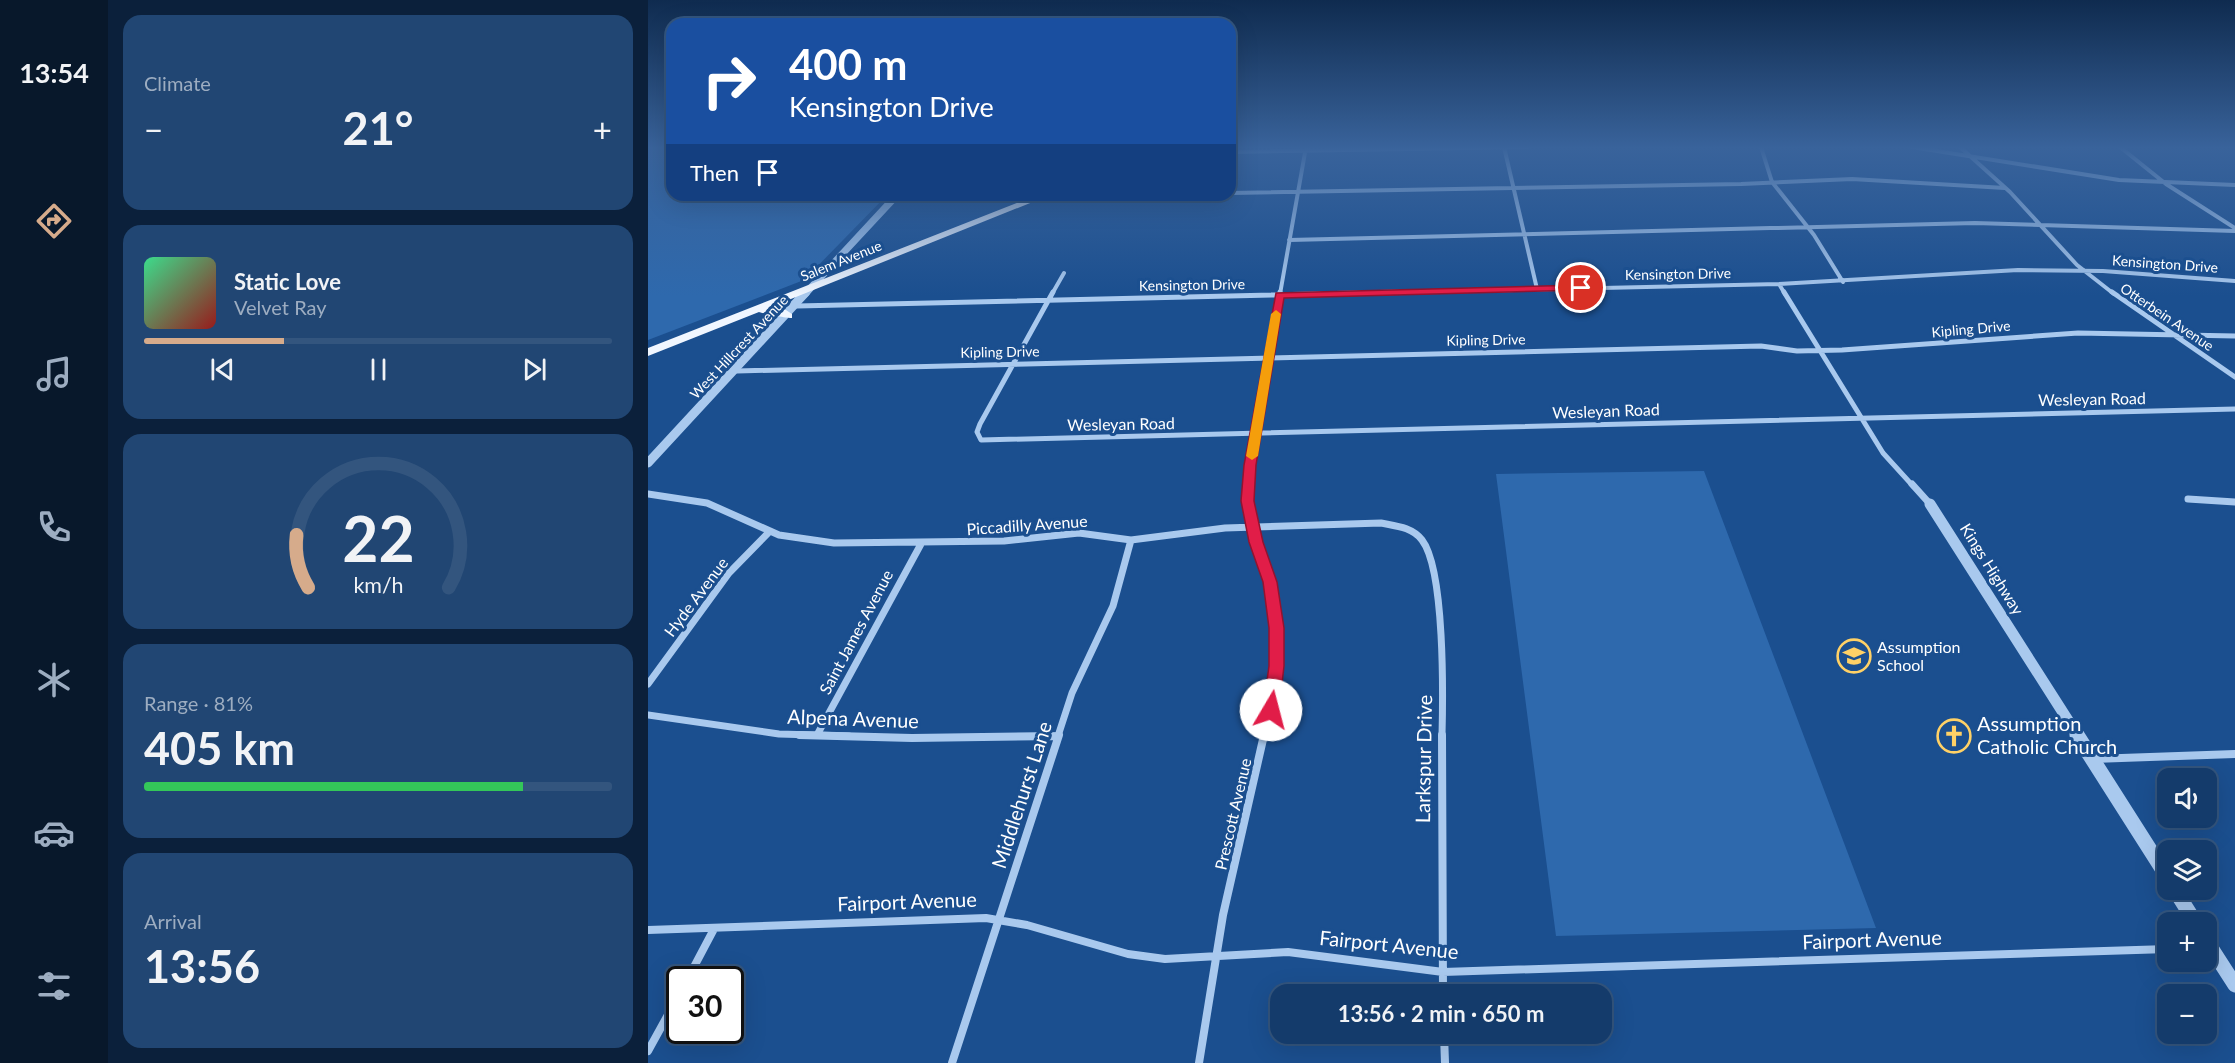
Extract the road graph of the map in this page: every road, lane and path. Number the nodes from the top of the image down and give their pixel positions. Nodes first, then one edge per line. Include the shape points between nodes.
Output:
1 (1297, 197) edge
2 (1516, 197) edge
3 (1784, 197) edge
4 (2014, 197) edge
5 (2185, 197) edge
6 (891, 201) edge
7 (1030, 201) edge
8 (2038, 223) junction
9 (1810, 229) junction
10 (2235, 230) edge
11 (1525, 236) junction
12 (1289, 240) junction
13 (830, 268) junction
14 (862, 268) junction
15 (2084, 271) junction
16 (1065, 273) dead end
17 (2235, 281) edge
18 (1843, 282) junction
19 (1779, 284) junction
20 (1537, 289) junction
21 (809, 290) junction
22 (1279, 295) junction
23 (1049, 300) junction
24 (797, 306) junction
25 (750, 313) junction
26 (788, 315) junction
27 (2172, 333) junction
28 (2235, 336) edge
29 (1820, 350) junction
30 (648, 352) edge
31 (1269, 358) junction
32 (1015, 363) junction
33 (737, 370) junction
34 (2235, 377) edge
35 (2235, 409) edge
36 (1862, 418) junction
37 (1256, 434) junction
38 (648, 463) edge
39 (648, 494) edge
40 (2188, 499) dead end
41 (2235, 502) edge
42 (1930, 504) joint
43 (1252, 526) junction
44 (770, 531) junction
45 (1413, 532) joint
46 (1131, 540) junction
47 (921, 544) junction
48 (648, 684) edge
49 (648, 715) edge
50 (817, 735) junction
51 (1058, 736) junction
52 (2235, 754) edge
53 (2093, 759) junction
54 (2157, 861) edge
55 (998, 920) junction
56 (714, 928) junction
57 (648, 930) edge
58 (2157, 949) edge
59 (1215, 956) junction
60 (2217, 958) edge
61 (694, 966) edge
62 (1443, 972) junction
63 (1443, 984) edge
64 (2235, 985) edge
65 (666, 1018) edge
66 (1444, 1044) edge
67 (648, 1051) edge
68 (952, 1063) edge
69 (1200, 1063) edge
70 (1445, 1063) edge

1 - 12 street, Prescott Avenue
2 - 11 street
3 - 9 street
4 - 8 street, Otterbein Avenue
5 - 10 street
6 - 13 street, West Hillcrest Avenue
7 - 14 main road, Salem Avenue
8 - 9 street
8 - 10 street
8 - 15 street, Otterbein Avenue
9 - 11 street
9 - 18 street
11 - 12 street
11 - 20 street
12 - 22 street, Prescott Avenue
13 - 14 main road
13 - 21 street, West Hillcrest Avenue
14 - 21 main road, Salem Avenue
15 - 17 street, Kensington Drive
15 - 18 street, Kensington Drive via 1975,271
15 - 27 street, Otterbein Avenue
16 - 23 street
18 - 19 street, Kensington Drive
19 - 20 street, Kensington Drive
19 - 29 street, Kings Highway
20 - 22 street, Kensington Drive
21 - 24 street, West Hillcrest Avenue
21 - 25 main road, Salem Avenue
22 - 23 street, Kensington Drive
22 - 31 street, Prescott Avenue
23 - 24 street, Kensington Drive
23 - 32 street
24 - 26 street, West Hillcrest Avenue
25 - 26 main road via 779,310
25 - 30 main road, Salem Avenue
26 - 33 street, West Hillcrest Avenue
27 - 28 street, Kipling Drive
27 - 29 street, Kipling Drive via 2053,334
27 - 34 street, Otterbein Avenue
29 - 31 street, Kipling Drive via 1761,346
29 - 36 street, Kings Highway
31 - 32 street, Kipling Drive
31 - 37 street, Prescott Avenue
32 - 33 street, Kipling Drive
32 - 37 street, Wesleyan Road via 980,424 979,438 994,441
33 - 38 street, West Hillcrest Avenue
35 - 36 street, Wesleyan Road
36 - 37 street, Wesleyan Road
36 - 42 street, Kings Highway via 1887,458
37 - 43 street, Prescott Avenue via 1248,501
39 - 44 street, Piccadilly Avenue via 707,503
40 - 41 street
42 - 53 street, Kings Highway
43 - 45 street, Piccadilly Avenue via 1381,524
43 - 46 street, Piccadilly Avenue
43 - 59 street, Prescott Avenue via 1273,596 1276,666 1271,710
44 - 47 street, Piccadilly Avenue via 834,543
44 - 48 street, Hyde Avenue via 729,573
45 - 62 street, Larkspur Drive via 1428,551 1442,635
46 - 47 street, Piccadilly Avenue via 1079,533
46 - 51 street, Middlehurst Lane via 1113,606 1072,693
47 - 50 street, Saint James Avenue
49 - 50 street, Alpena Avenue via 779,734
50 - 51 street, Alpena Avenue
51 - 55 street, Middlehurst Lane
52 - 53 street
53 - 54 street, Kings Highway
55 - 56 street, Fairport Avenue
55 - 59 street, Fairport Avenue via 1128,954 1187,959
55 - 68 street, Middlehurst Lane
56 - 57 street, Fairport Avenue
56 - 61 street
58 - 62 street, Fairport Avenue
59 - 62 street, Fairport Avenue via 1288,952
59 - 69 street, Prescott Avenue
60 - 64 street
62 - 63 street, Larkspur Drive
65 - 67 street
66 - 70 street

